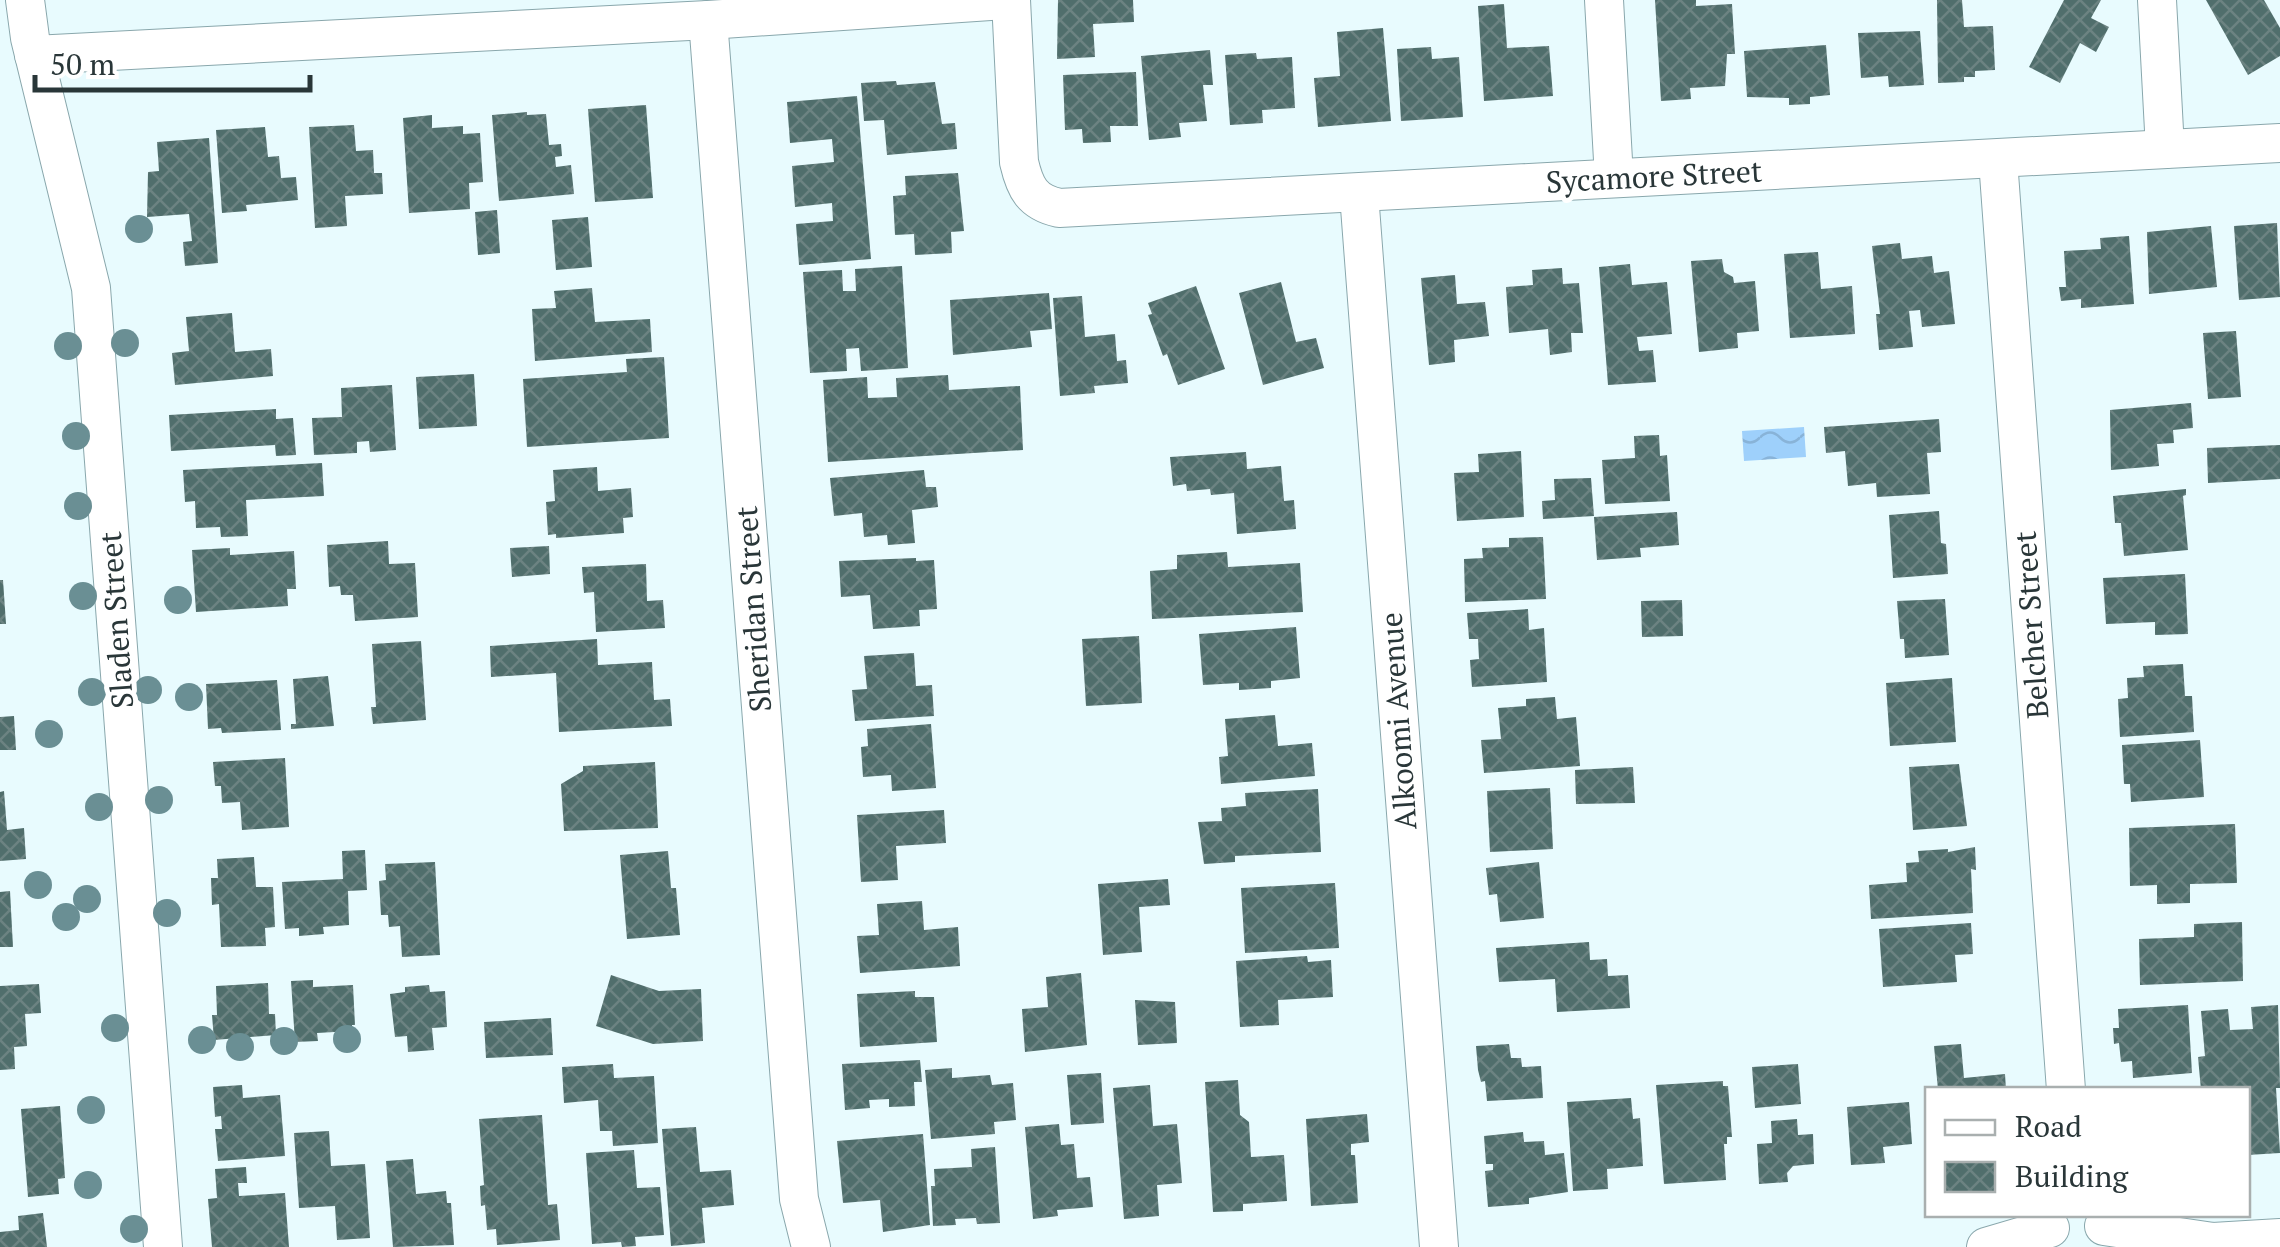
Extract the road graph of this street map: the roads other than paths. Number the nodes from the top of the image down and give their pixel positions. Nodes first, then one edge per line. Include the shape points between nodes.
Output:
1 (25, 0) edge
2 (1008, 0) edge
3 (1604, 0) edge
4 (2157, 0) edge
5 (708, 20) junction
6 (34, 55) junction
7 (2280, 143) edge
8 (2165, 149) junction
9 (1998, 160) junction
10 (1614, 178) junction
11 (1360, 194) junction
12 (2066, 1087) edge
13 (799, 1199) junction
14 (2077, 1225) edge
15 (2280, 1238) edge
16 (2203, 1244) edge
17 (163, 1247) edge
18 (792, 1247) edge
19 (812, 1247) edge
20 (1439, 1247) edge
21 (1986, 1247) edge

1 - 6 street, Sladen Street
2 - 5 street
2 - 11 street, Sycamore Street via 1022,177 1032,196 1050,206
3 - 10 street
4 - 8 street
5 - 6 street
5 - 13 street, Sheridan Street
6 - 17 street, Sladen Street via 92,288
7 - 8 street, Sycamore Street
8 - 9 street, Sycamore Street
9 - 10 street, Sycamore Street
9 - 12 street, Belcher Street
10 - 11 street, Sycamore Street
11 - 20 street, Alkoomi Avenue
13 - 18 street, Sheridan Street
13 - 19 street, Sheridan Street
14 - 16 street
14 - 21 street
15 - 16 street

